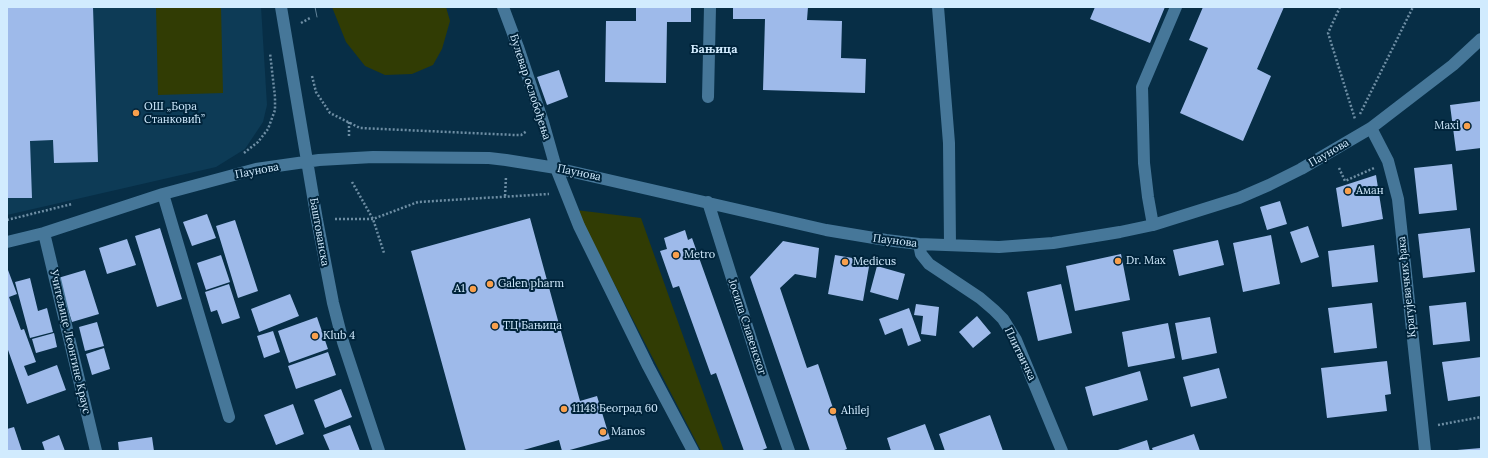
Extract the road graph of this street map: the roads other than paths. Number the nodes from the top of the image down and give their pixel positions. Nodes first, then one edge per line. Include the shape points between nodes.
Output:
1 (281, 7) edge
2 (503, 7) edge
3 (710, 7) edge
4 (938, 7) edge
5 (1176, 7) edge
6 (1481, 39) edge
7 (708, 97) dead end
8 (1371, 128) junction
9 (307, 162) junction
10 (556, 168) junction
11 (163, 194) junction
12 (708, 202) junction
13 (1153, 225) junction
14 (44, 233) junction
15 (7, 242) edge
16 (919, 244) junction
17 (950, 245) junction
18 (229, 417) dead end
19 (96, 451) edge
20 (379, 451) edge
21 (693, 451) edge
22 (789, 451) edge
23 (1062, 451) edge
24 (1425, 451) edge

1 - 9 street, Баштованска
2 - 10 street, Булевар ослобођења via 526,70
3 - 7 street
4 - 17 street via 949,143
5 - 13 street via 1142,87 1144,163
6 - 8 street, Паунова via 1453,65
8 - 13 street, Паунова via 1269,185 1239,198
8 - 24 street, Крагујевачких ђака via 1388,162 1398,199
9 - 10 street, Паунова via 373,157 489,158
9 - 11 street, Паунова via 256,169
9 - 20 street, Баштованска via 333,303
10 - 12 street, Паунова
10 - 21 street, Булевар ослобођења via 579,226
11 - 14 street, Паунова
11 - 18 street
12 - 16 street, Паунова via 826,230
12 - 22 street, Јосипа Славенског
13 - 17 street, Паунова via 1040,245
14 - 15 street, Паунова
14 - 19 street, Учитељице Леонтине Краус
16 - 17 street, Паунова
16 - 23 street, Плитвичка via 921,254 929,264 980,298 1003,320 1016,340

